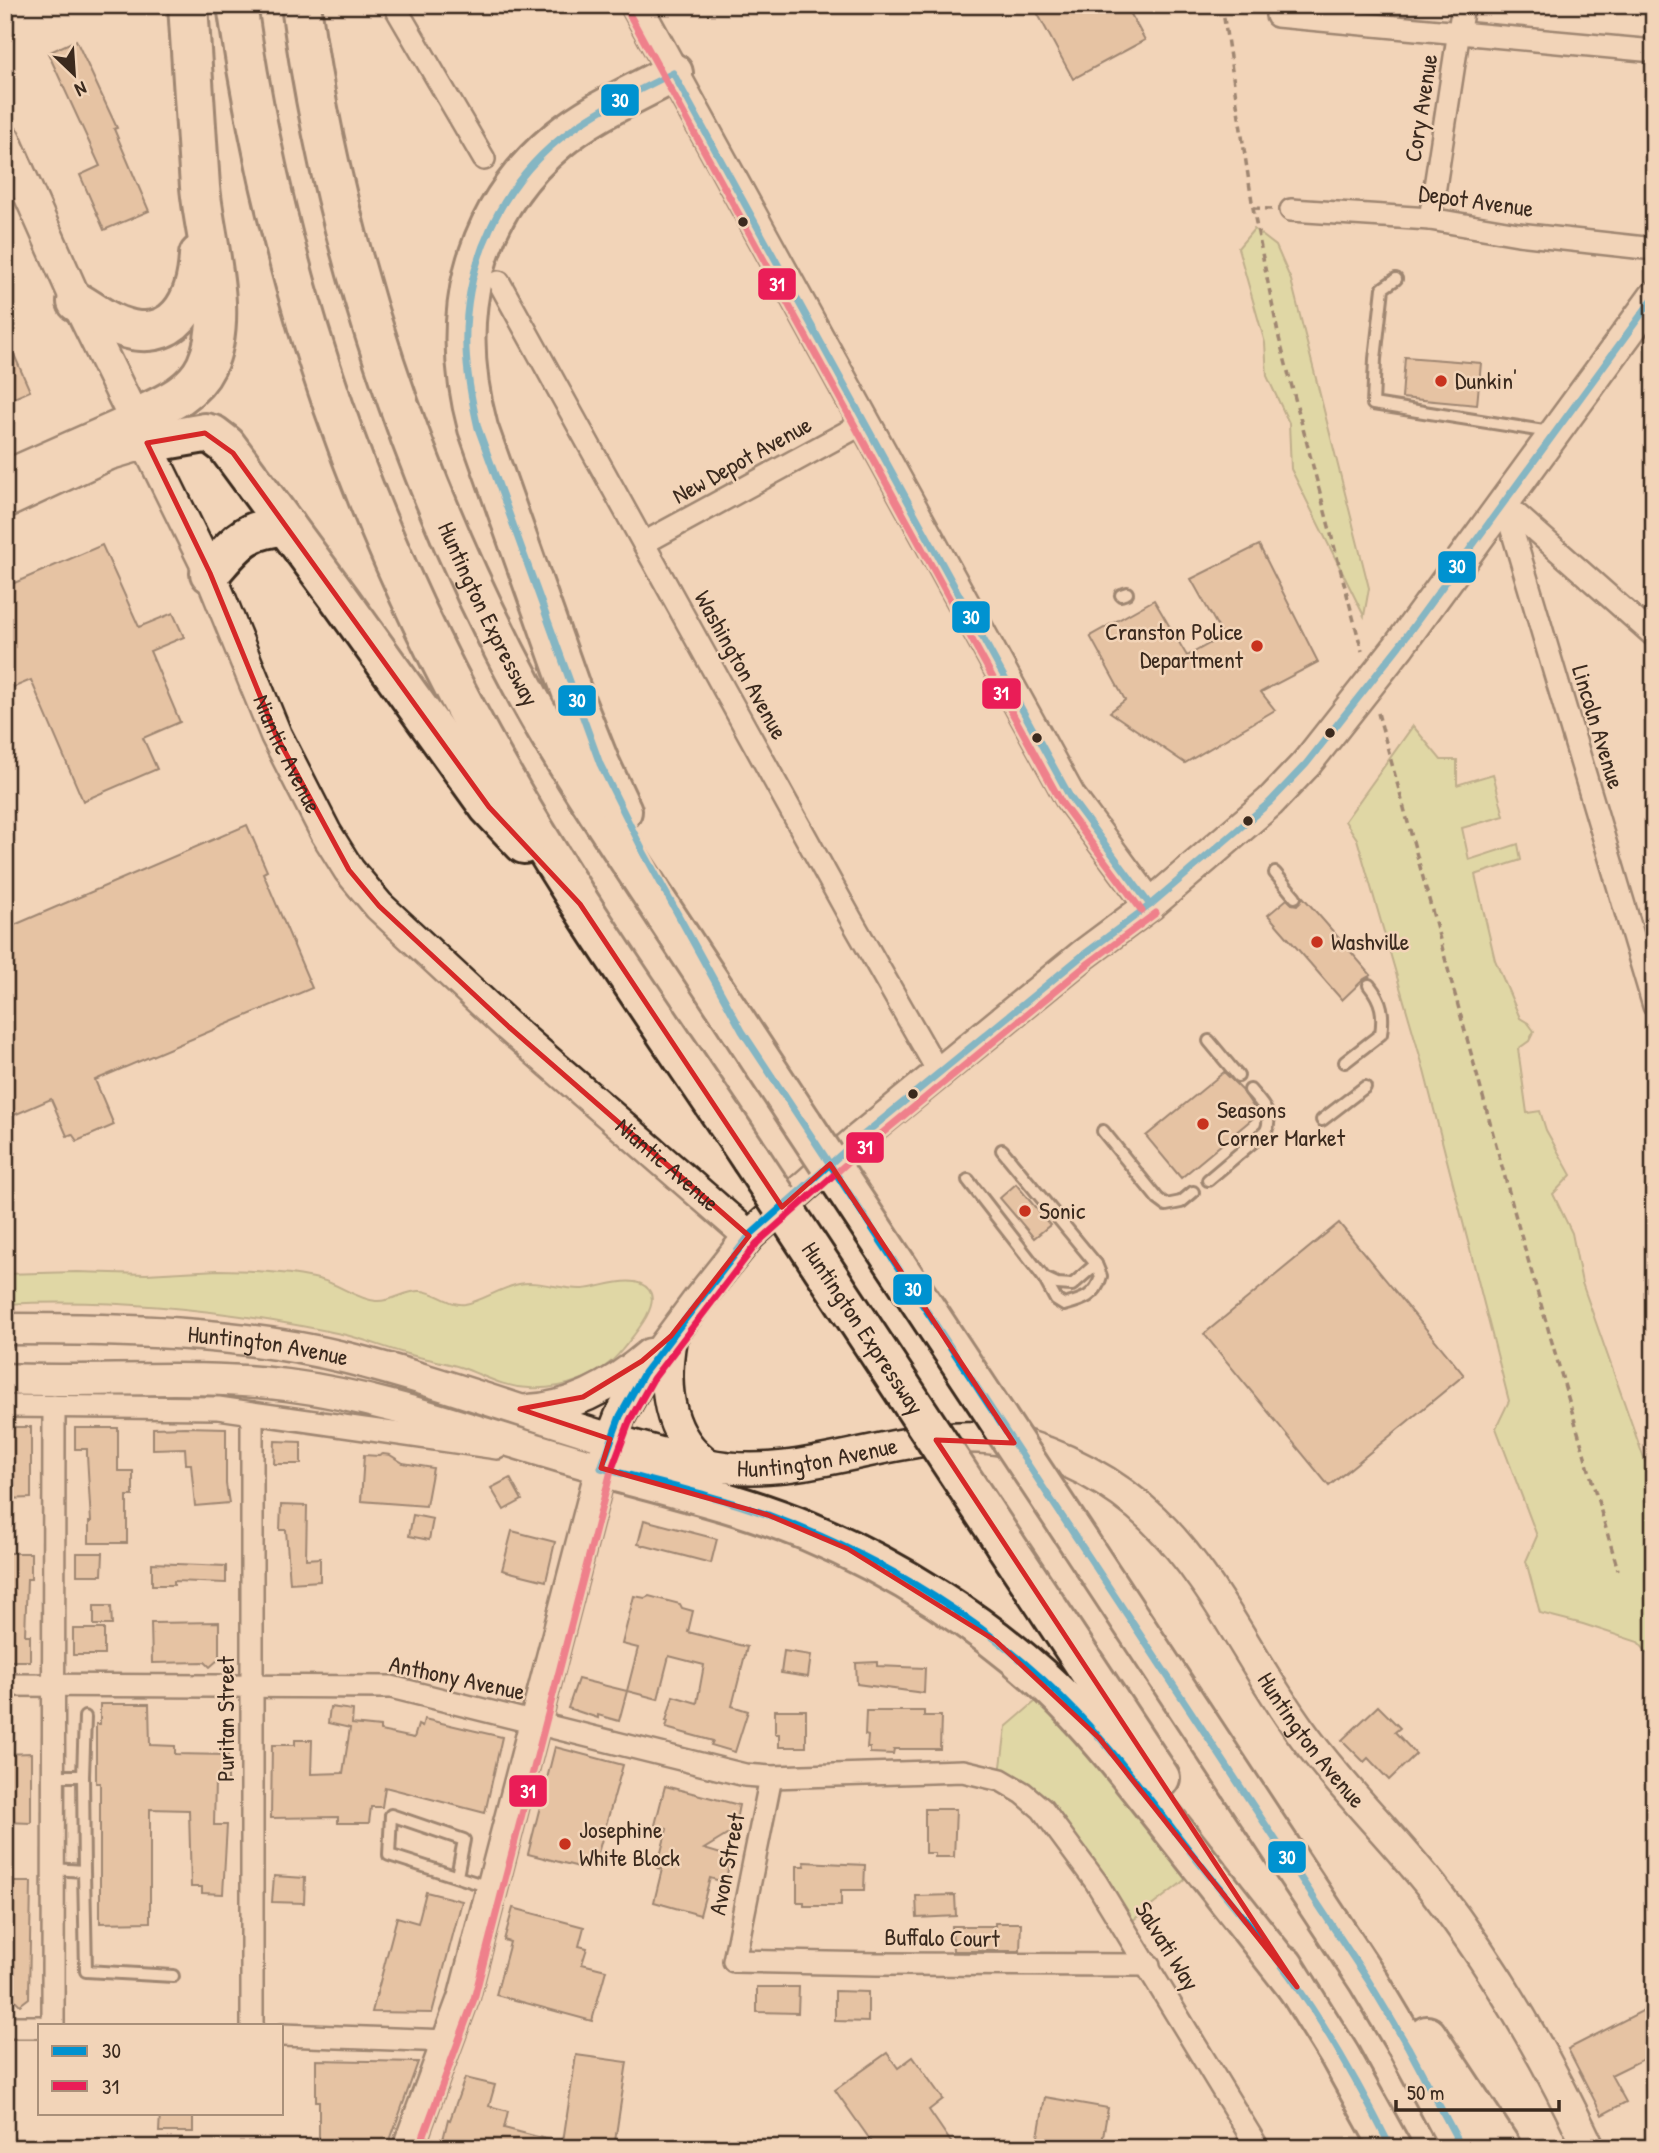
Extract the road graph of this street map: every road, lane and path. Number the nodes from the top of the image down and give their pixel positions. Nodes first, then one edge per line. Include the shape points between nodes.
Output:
1 (188, 5) edge
2 (237, 5) edge
3 (301, 5) edge
4 (394, 5) edge
5 (636, 5) edge
6 (1222, 5) edge
7 (1463, 5) edge
8 (1277, 16) dead end
9 (1459, 32) junction
10 (1654, 51) edge
11 (673, 73) junction
12 (5, 140) edge
13 (484, 159) dead end
14 (201, 190) junction
15 (1291, 210) dead end
16 (1430, 219) junction
17 (1654, 250) edge
18 (1396, 279) dead end
19 (499, 282) dead end
20 (77, 302) junction
21 (1649, 314) edge
22 (864, 423) junction
23 (140, 431) junction
24 (1556, 433) junction
25 (5, 476) edge
26 (5, 503) edge
27 (1504, 503) junction
28 (286, 526) junction
29 (644, 543) junction
30 (210, 573) junction
31 (1654, 636) edge
32 (1364, 660) dead end
33 (1378, 712) dead end
34 (1275, 873) dead end
35 (1295, 898) dead end
36 (580, 904) junction
37 (1150, 905) junction
38 (1369, 985) dead end
39 (1654, 1006) edge
40 (742, 1031) junction
41 (1209, 1041) dead end
42 (1345, 1062) dead end
43 (939, 1073) junction
44 (1238, 1076) dead end
45 (1365, 1087) dead end
46 (1250, 1090) dead end
47 (1322, 1120) dead end
48 (1103, 1131) dead end
49 (1002, 1150) dead end
50 (968, 1180) dead end
51 (1208, 1180) dead end
52 (1193, 1192) dead end
53 (745, 1241) junction
54 (1096, 1264) junction
55 (1044, 1278) junction
56 (5, 1329) edge
57 (671, 1336) junction
58 (5, 1378) edge
59 (5, 1406) edge
60 (54, 1406) junction
61 (520, 1409) junction
62 (252, 1413) junction
63 (545, 1453) junction
64 (606, 1454) junction
65 (708, 1465) junction
66 (1618, 1570) dead end
67 (5, 1685) edge
68 (53, 1685) junction
69 (252, 1686) junction
70 (1194, 1716) junction
71 (85, 1717) dead end
72 (535, 1722) junction
73 (53, 1776) junction
74 (83, 1776) junction
75 (771, 1777) junction
76 (1013, 1787) joint
77 (53, 1869) junction
78 (84, 1871) junction
79 (457, 1877) junction
80 (492, 1888) junction
81 (734, 1961) joint
82 (1149, 1965) junction
83 (173, 1976) dead end
84 (1297, 1987) junction
85 (53, 2024) edge
86 (252, 2024) edge
87 (5, 2027) edge
88 (38, 2027) edge
89 (284, 2035) edge
90 (449, 2041) junction
91 (1386, 2140) edge
92 (408, 2148) edge
93 (1258, 2148) edge
94 (1462, 2148) edge
95 (1501, 2148) edge
96 (1589, 2148) edge

1 - 14 highway
2 - 36 highway, Huntington Expressway via 290,271 365,496 466,710
3 - 40 highway, Huntington Expressway via 318,108 353,262 430,486 530,699
4 - 13 street
5 - 11 main road
6 - 32 path via 1253,208 1279,338
7 - 9 street, Cory Avenue
8 - 9 street
9 - 10 street
9 - 16 street, Cory Avenue
11 - 22 main road
11 - 40 highway via 574,128 542,155 511,191 472,275 465,362 478,428 600,764
12 - 20 main road, Niantic Avenue
14 - 20 highway via 198,275 193,295 177,318 153,330 128,329
14 - 23 highway via 215,297 212,347 206,366 188,390
15 - 16 street, Depot Avenue
16 - 17 street, Depot Avenue
18 - 24 lane via 1383,288 1379,308 1373,404
19 - 29 street, Washington Avenue
20 - 23 main road, Niantic Avenue
21 - 24 main road
22 - 29 street, New Depot Avenue
22 - 37 main road via 1070,797
23 - 25 main road
23 - 26 main road via 110,454
23 - 28 highway via 213,435 233,453
23 - 30 main road, Niantic Avenue
24 - 27 main road
27 - 31 street
27 - 37 main road, bridge via 1306,764 1270,802
27 - 39 street, Lincoln Avenue
28 - 30 highway via 262,528 245,536
28 - 36 highway via 489,807
29 - 43 street, Washington Avenue
30 - 53 main road, Niantic Avenue via 276,735 349,870 379,906
33 - 66 path
34 - 35 lane
36 - 84 highway, Huntington Expressway, bridge
37 - 43 main road
38 - 42 lane via 1384,1015 1381,1034
40 - 70 highway, Huntington Expressway, bridge
41 - 44 lane
43 - 53 main road
45 - 47 lane
46 - 51 lane via 1268,1114 1266,1131
48 - 52 lane via 1166,1205 1181,1202
49 - 54 lane
50 - 55 lane
53 - 57 main road
54 - 55 lane via 1072,1285
54 - 55 lane via 1101,1276 1094,1293 1081,1301 1064,1305
56 - 61 main road, Huntington Avenue via 151,1330 274,1344 379,1366
57 - 61 main road via 627,1372 583,1397 553,1407
57 - 64 main road via 635,1388
57 - 65 main road via 667,1376 671,1411 689,1447
58 - 63 main road, Huntington Avenue via 215,1379 285,1385 386,1405
59 - 60 street, Huntington Avenue
60 - 62 street, Huntington Avenue via 182,1406
60 - 68 street
61 - 64 main road, Huntington Avenue
62 - 63 street, Huntington Avenue
62 - 69 street, Puritan Street
63 - 64 main road, Huntington Avenue
64 - 65 main road, Huntington Avenue
64 - 72 main road
64 - 84 highway via 848,1549 996,1642 1051,1687 1099,1738
65 - 96 main road, Huntington Avenue via 796,1465 929,1441 985,1438 1052,1455 1130,1499 1185,1555 1220,1602 1303,1735 1449,1911 1526,2029
67 - 68 street, Anthony Avenue
68 - 69 street, Anthony Avenue
68 - 73 street
69 - 72 street, Anthony Avenue via 391,1687
69 - 86 street, Puritan Street
70 - 94 highway, Huntington Expressway via 1368,1980
70 - 95 highway via 1394,1988
71 - 74 lane
72 - 75 street, Anthony Avenue via 745,1775
72 - 80 main road
73 - 74 lane
73 - 77 street
74 - 78 lane
75 - 76 street, Anthony Avenue via 963,1771
75 - 81 street, Avon Street
76 - 82 street, Salvati Way via 1050,1819 1097,1882
77 - 78 lane
77 - 85 street
78 - 83 lane via 86,1972
79 - 79 lane via 464,1840 391,1815 389,1855
79 - 80 lane
80 - 90 main road
81 - 82 street, Buffalo Court
82 - 93 street, Salvati Way
84 - 91 highway, Huntington Expressway
87 - 88 street
89 - 90 street
90 - 92 main road

